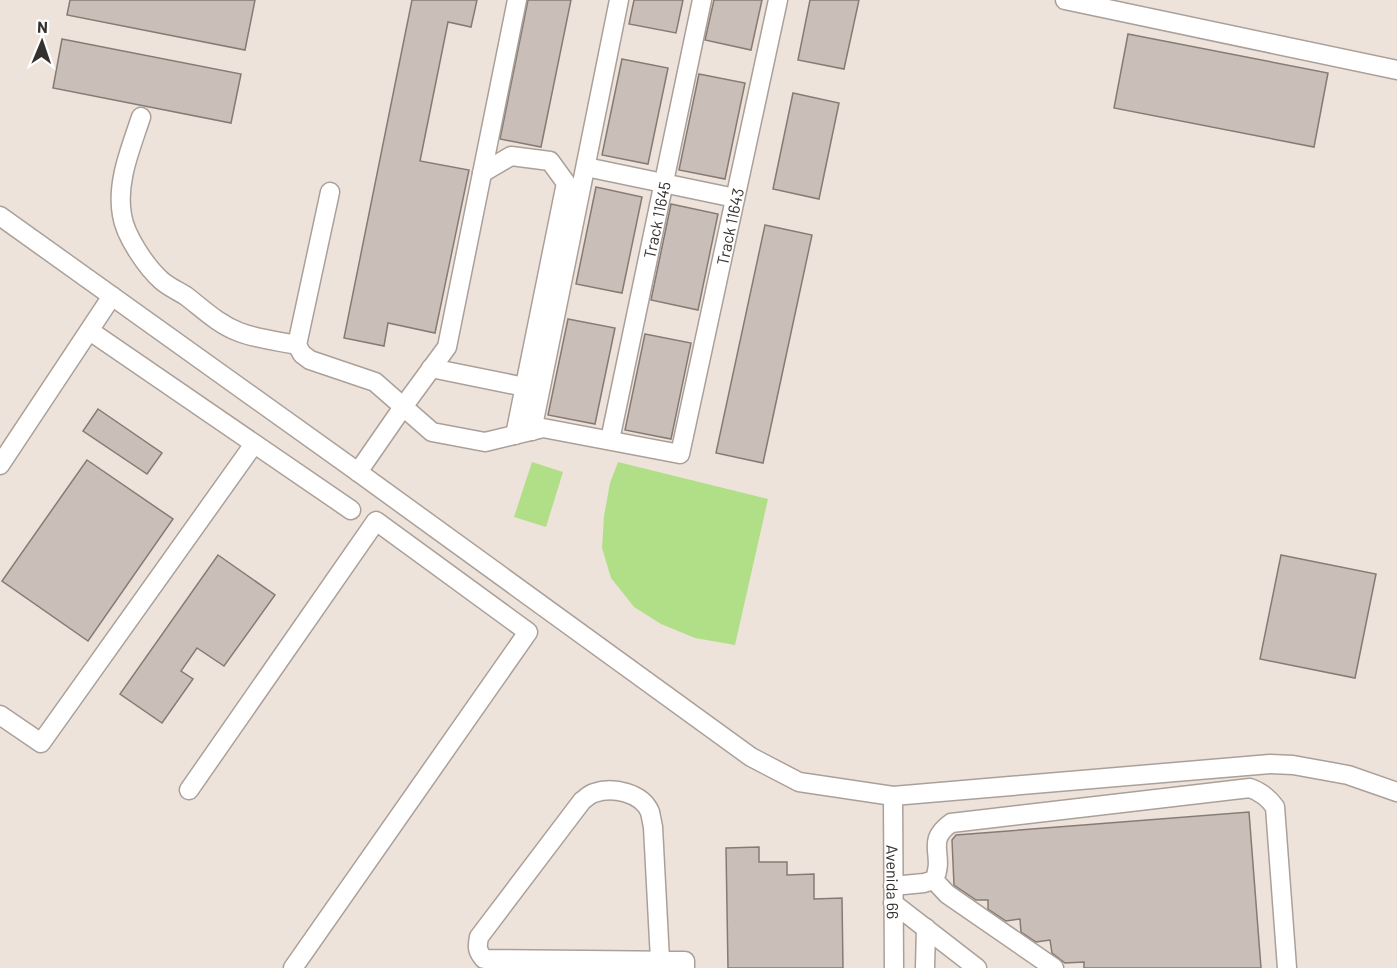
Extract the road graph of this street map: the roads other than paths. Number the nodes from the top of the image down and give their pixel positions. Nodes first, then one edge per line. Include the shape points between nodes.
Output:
1 (517, 0) edge
2 (619, 0) edge
3 (702, 0) edge
4 (778, 0) edge
5 (1065, 0) edge
6 (1397, 70) edge
7 (141, 117) dead end
8 (585, 167) junction
9 (482, 173) junction
10 (664, 184) junction
11 (330, 192) dead end
12 (735, 198) junction
13 (3, 217) edge
14 (112, 297) junction
15 (90, 331) junction
16 (297, 345) junction
17 (431, 368) junction
18 (525, 387) junction
19 (403, 407) junction
20 (524, 433) junction
21 (610, 440) junction
22 (254, 444) junction
23 (0, 465) edge
24 (358, 472) junction
25 (351, 510) dead end
26 (0, 715) edge
27 (189, 790) dead end
28 (1397, 792) edge
29 (893, 796) junction
30 (934, 880) junction
31 (893, 895) junction
32 (926, 928) junction
33 (660, 960) junction
34 (293, 968) edge
35 (685, 968) edge
36 (894, 968) edge
37 (925, 968) edge
38 (977, 968) edge
39 (1054, 968) edge
40 (1287, 968) edge

1 - 9 street
2 - 8 street
3 - 10 street, Track 11645
4 - 12 street, Track 11643
5 - 6 street
7 - 16 street via 121,195 122,217 147,265 162,281 222,325
8 - 10 street
8 - 20 street
9 - 17 street via 447,347
9 - 18 street via 511,156 550,161 567,183
10 - 12 street
10 - 21 street, Track 11645
11 - 16 street
12 - 21 street, Track 11643 via 680,454
13 - 14 street
14 - 15 street
14 - 24 street
15 - 22 street
15 - 23 street
16 - 19 street via 310,360 375,382
17 - 18 street
17 - 19 street
18 - 20 street
19 - 20 street via 432,432 485,442
19 - 24 street
20 - 21 street via 543,428
22 - 25 street
22 - 26 street via 41,743
24 - 29 street via 751,757 799,782
27 - 34 street via 376,521 528,632
28 - 29 street via 1348,775 1270,764
29 - 31 street, Avenida 66
30 - 31 street
30 - 39 street via 947,894
30 - 40 street via 939,864 938,837 951,823 1250,788 1261,792 1275,807
31 - 32 street
31 - 36 street, Avenida 66
32 - 37 street
32 - 38 street
33 - 33 street via 484,959 477,948 479,937 582,801 592,793 606,790 624,792 641,801 649,811
33 - 35 street via 685,961

